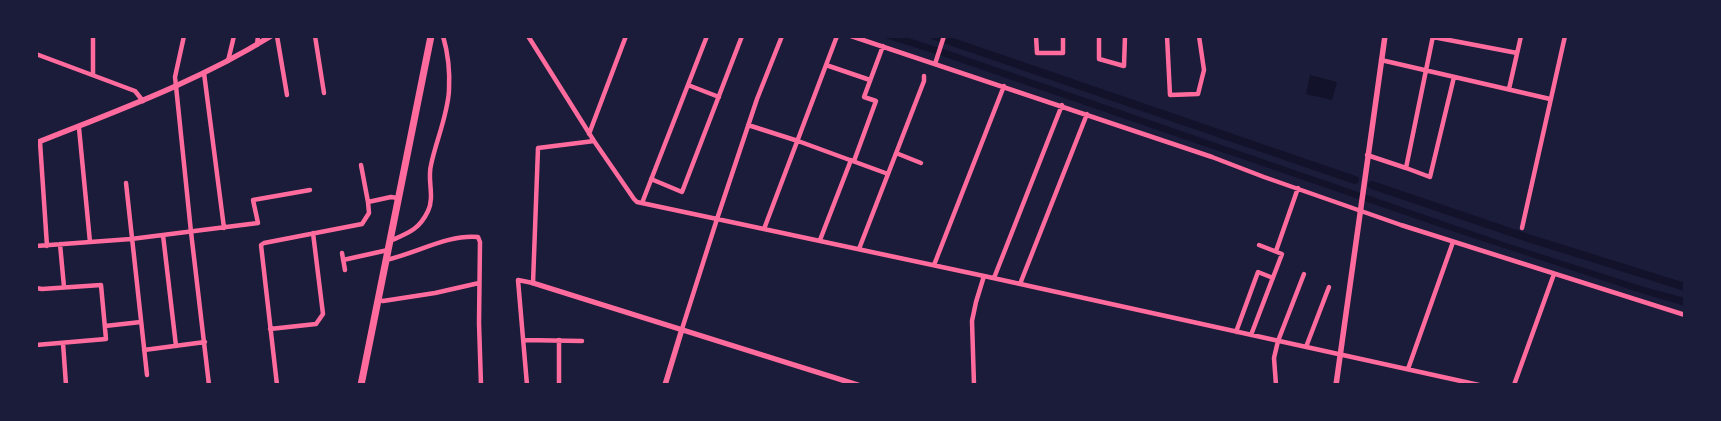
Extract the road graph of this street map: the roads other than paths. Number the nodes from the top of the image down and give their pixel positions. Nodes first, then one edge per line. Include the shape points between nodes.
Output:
1 (93, 36) edge
2 (184, 36) edge
3 (234, 36) edge
4 (258, 36) edge
5 (271, 36) edge
6 (277, 36) edge
7 (315, 36) edge
8 (431, 36) edge
9 (443, 36) edge
10 (535, 36) edge
11 (626, 36) edge
12 (707, 36) edge
13 (742, 36) edge
14 (782, 36) edge
15 (837, 36) edge
16 (851, 36) edge
17 (1036, 36) edge
18 (1064, 36) edge
19 (1099, 36) edge
20 (1125, 36) edge
21 (1167, 36) edge
22 (1199, 36) edge
23 (1384, 36) edge
24 (1433, 36) edge
25 (1521, 36) edge
26 (1564, 36) edge
27 (530, 39) edge
28 (943, 39) edge
29 (256, 45) junction
30 (883, 46) junction
31 (1517, 53) junction
32 (36, 54) edge
33 (1381, 60) junction
34 (228, 61) junction
35 (935, 64) junction
36 (826, 65) junction
37 (1427, 70) junction
38 (204, 73) junction
39 (93, 75) junction
40 (924, 76) dead end
41 (1454, 76) junction
42 (870, 80) junction
43 (688, 85) junction
44 (176, 86) junction
45 (1004, 86) junction
46 (1509, 89) junction
47 (324, 93) dead end
48 (287, 95) dead end
49 (719, 97) junction
50 (1550, 99) junction
51 (143, 101) junction
52 (1062, 106) junction
53 (1087, 114) junction
54 (748, 125) junction
55 (79, 128) junction
56 (589, 134) junction
57 (594, 141) junction
58 (798, 141) junction
59 (38, 143) edge
60 (896, 153) junction
61 (1367, 155) junction
62 (853, 160) junction
63 (921, 163) dead end
64 (361, 165) dead end
65 (1406, 168) junction
66 (888, 174) junction
67 (651, 180) junction
68 (126, 182) dead end
69 (1298, 188) junction
70 (310, 190) dead end
71 (398, 198) junction
72 (368, 202) junction
73 (642, 203) junction
74 (1359, 210) junction
75 (717, 219) junction
76 (224, 228) junction
77 (1522, 228) dead end
78 (764, 229) junction
79 (191, 232) junction
80 (313, 233) junction
81 (163, 235) junction
82 (132, 239) junction
83 (390, 240) junction
84 (820, 240) junction
85 (90, 242) junction
86 (1453, 242) junction
87 (60, 244) junction
88 (1259, 245) dead end
89 (36, 246) edge
90 (47, 246) junction
91 (859, 249) junction
92 (388, 250) junction
93 (1276, 251) junction
94 (342, 253) dead end
95 (343, 260) junction
96 (386, 260) junction
97 (934, 265) junction
98 (345, 270) dead end
99 (1304, 274) dead end
100 (1554, 274) junction
101 (984, 276) junction
102 (994, 278) junction
103 (1273, 278) junction
104 (533, 282) junction
105 (478, 283) junction
106 (1020, 284) junction
107 (1329, 287) dead end
108 (36, 288) edge
109 (64, 288) junction
110 (378, 300) junction
111 (1685, 315) edge
112 (141, 322) junction
113 (105, 326) junction
114 (270, 329) junction
115 (682, 329) junction
116 (1236, 332) junction
117 (1251, 335) junction
118 (524, 340) junction
119 (559, 340) junction
120 (582, 341) dead end
121 (1278, 341) junction
122 (205, 342) junction
123 (63, 343) junction
124 (36, 345) edge
125 (176, 346) junction
126 (1306, 347) junction
127 (144, 350) junction
128 (1339, 354) junction
129 (1408, 369) junction
130 (146, 375) dead end
131 (66, 385) edge
132 (210, 385) edge
133 (277, 385) edge
134 (361, 385) edge
135 (481, 385) edge
136 (527, 385) edge
137 (559, 385) edge
138 (665, 385) edge
139 (858, 385) edge
140 (974, 385) edge
141 (1276, 385) edge
142 (1336, 385) edge
143 (1479, 385) edge
144 (1514, 385) edge

1 - 39 street
2 - 44 street
3 - 34 street
4 - 29 street
5 - 29 street
6 - 48 street
7 - 47 street
8 - 71 main road
9 - 83 street via 447,48 449,91 430,166 429,209 411,232
10 - 27 street
11 - 56 street
12 - 43 street
13 - 49 street
14 - 54 street
15 - 36 street
16 - 30 street
17 - 18 street via 1037,52 1063,53
19 - 20 street via 1099,59 1124,66
21 - 22 street via 1170,95 1198,94 1204,70
23 - 33 street
24 - 31 street
24 - 37 street
25 - 31 street
26 - 50 street
27 - 56 street
28 - 35 street
29 - 34 street
30 - 35 street
30 - 42 street
31 - 46 street
32 - 39 street
33 - 37 street
33 - 61 street
34 - 38 street
35 - 45 street
36 - 42 street
36 - 58 street
37 - 41 street
37 - 65 street
38 - 44 street
38 - 76 street
39 - 51 street via 135,91
40 - 60 street
41 - 46 street
41 - 65 street via 1430,177
42 - 62 street via 864,97 876,101
43 - 49 street
43 - 67 street
44 - 51 street
44 - 79 street
45 - 52 street
45 - 97 street
46 - 50 street
49 - 67 street via 682,192
50 - 77 street
51 - 55 street
52 - 53 street
52 - 102 street
53 - 69 street
53 - 106 street
54 - 58 street
54 - 75 street
55 - 59 street
55 - 85 street
56 - 57 street
57 - 73 street via 634,199
57 - 104 street via 538,148
58 - 62 street
58 - 78 street
59 - 90 street
60 - 63 street
60 - 66 street
61 - 65 street
61 - 74 street
62 - 66 street
62 - 84 street
64 - 72 street
66 - 91 street
67 - 73 street
68 - 82 street
69 - 74 street
69 - 93 street
70 - 76 street via 253,200 258,223
71 - 72 street
71 - 83 main road
72 - 80 street via 370,213 362,224
73 - 75 street
74 - 86 street
74 - 128 street
75 - 78 street
75 - 115 street
76 - 79 street
78 - 84 street
79 - 81 street
79 - 122 street
80 - 114 street via 260,245
80 - 114 street via 323,314 316,324
81 - 82 street
81 - 125 street
82 - 85 street
82 - 112 street
83 - 92 main road
84 - 91 street
85 - 87 street
86 - 100 street
86 - 129 street
87 - 90 street
87 - 109 street
88 - 93 street
89 - 90 street
91 - 97 street
92 - 95 street
92 - 96 main road
93 - 103 street via 1282,254
94 - 95 street
95 - 98 street
96 - 105 street via 444,242 478,237
96 - 110 main road
97 - 101 street
99 - 121 street
100 - 111 street
100 - 144 street
101 - 102 street
101 - 140 street via 972,321
102 - 106 street
103 - 116 street via 1258,272
103 - 117 street
104 - 115 street
104 - 118 street via 518,280
105 - 110 street
105 - 135 street
106 - 116 street
107 - 126 street
108 - 109 street
109 - 113 street via 101,285
110 - 134 main road
112 - 113 street
112 - 127 street
113 - 123 street via 106,339
114 - 133 street
115 - 138 street
115 - 139 street
116 - 117 street
117 - 121 street
118 - 119 street
118 - 136 street
119 - 120 street
119 - 137 street
121 - 126 street
121 - 141 street via 1274,358
122 - 125 street
122 - 132 street
123 - 124 street
123 - 131 street
125 - 127 street
126 - 128 street
127 - 130 street
128 - 129 street
128 - 142 street
129 - 143 street

